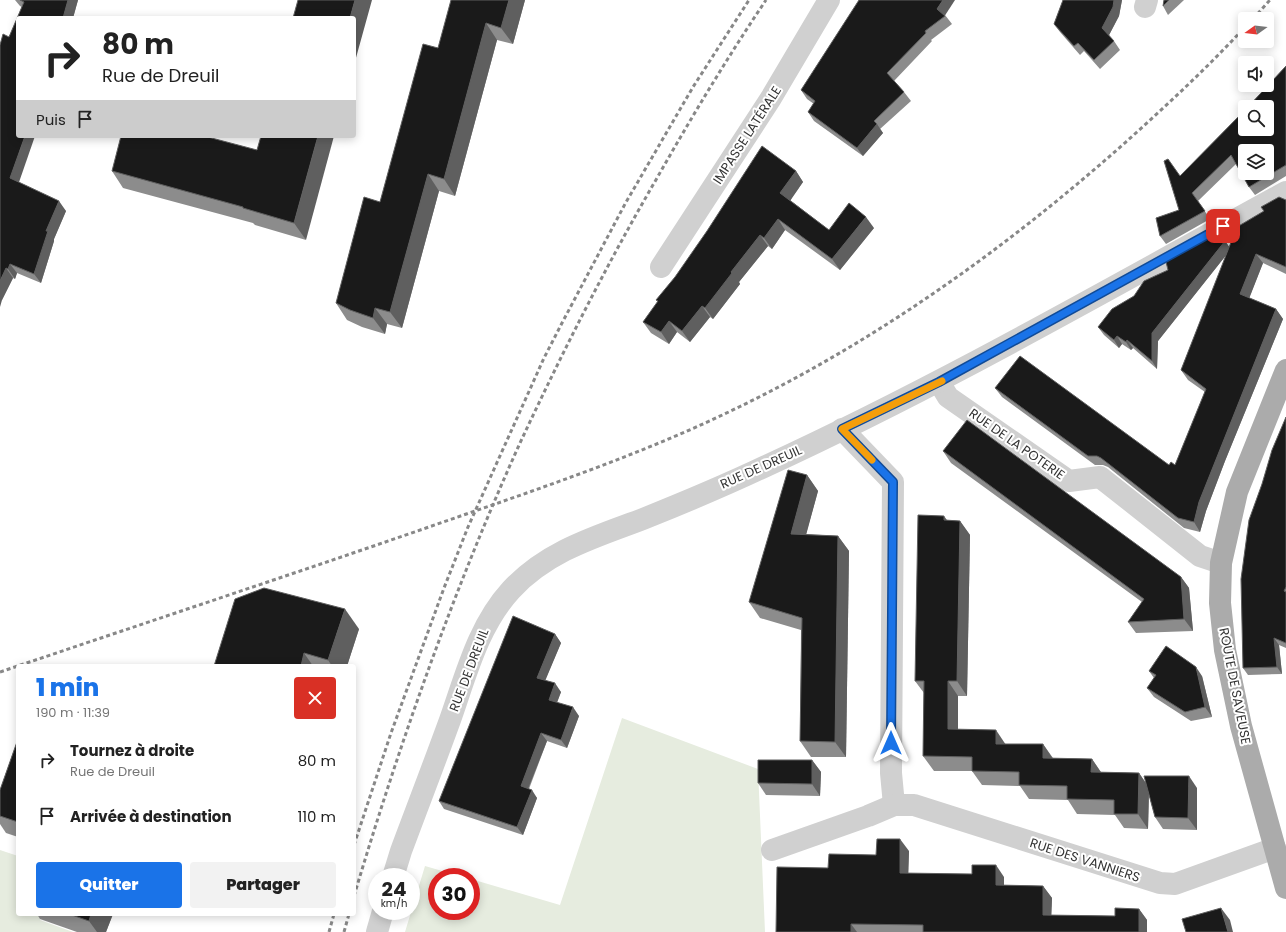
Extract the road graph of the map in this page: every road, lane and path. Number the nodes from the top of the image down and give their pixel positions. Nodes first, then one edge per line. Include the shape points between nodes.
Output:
1 (830, 0) edge
2 (1286, 192) edge
3 (662, 268) dead end
4 (1286, 370) edge
5 (939, 382) junction
6 (842, 429) junction
7 (1221, 563) junction
8 (894, 805) junction
9 (1275, 848) junction
10 (772, 850) dead end
11 (396, 868) edge
12 (1286, 888) edge
13 (380, 920) edge
14 (377, 932) edge

1 - 3 street, IMPASSE LATÉRALE via 771,98
2 - 5 street, RUE DE DREUIL
4 - 7 main road, ROUTE DE SAVEUSE via 1237,492
5 - 6 street, RUE DE DREUIL
5 - 7 street, RUE DE LA POTERIE via 948,397 1069,480 1100,477 1200,556
6 - 8 street via 893,482 891,773
6 - 11 street, RUE DE DREUIL via 765,467 643,519 569,547 526,574 496,607 476,647
7 - 9 main road, ROUTE DE SAVEUSE via 1220,603 1225,650 1241,726
8 - 9 street, RUE DES VANNIERS via 914,805 1160,883 1175,884
8 - 10 street, RUE DES VANNIERS
9 - 12 main road, ROUTE DE SAVEUSE
13 - 14 street

